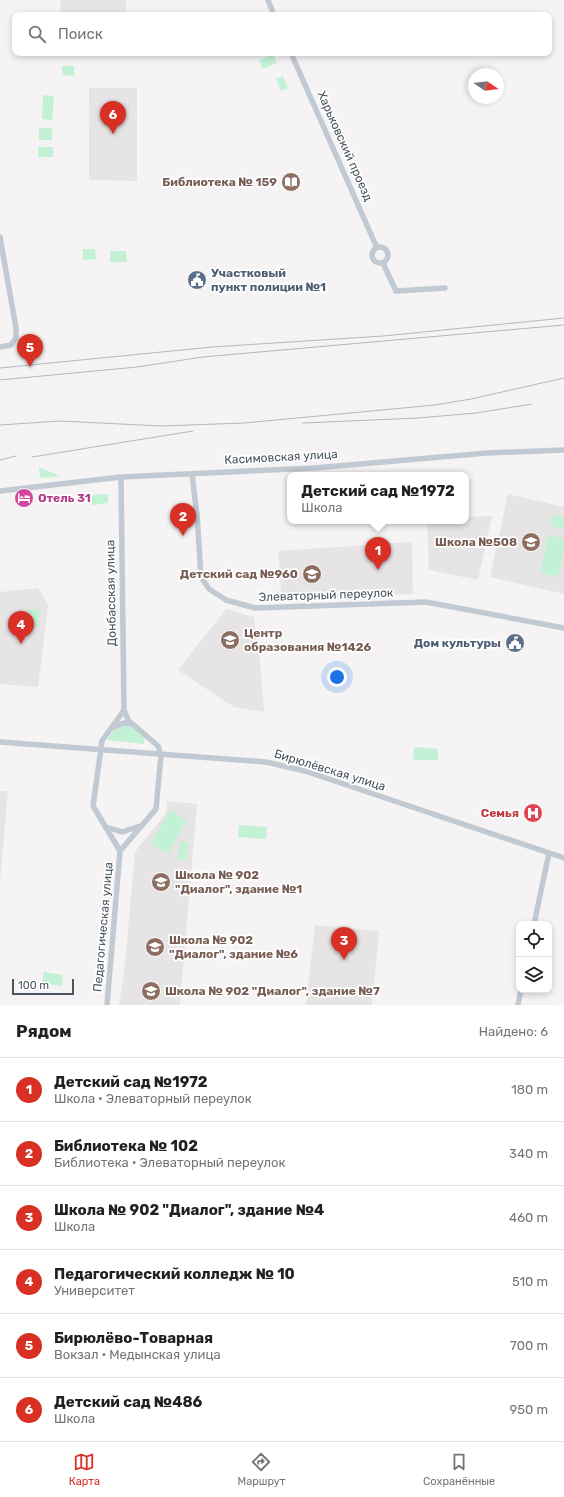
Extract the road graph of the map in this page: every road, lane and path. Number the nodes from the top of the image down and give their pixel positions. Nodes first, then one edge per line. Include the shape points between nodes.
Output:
1 (268, 0) edge
2 (273, 12) edge
3 (292, 56) edge
4 (0, 237) edge
5 (377, 248) junction
6 (383, 263) junction
7 (445, 288) dead end
8 (0, 347) edge
9 (564, 450) edge
10 (192, 474) junction
11 (121, 477) junction
12 (0, 491) edge
13 (564, 628) edge
14 (124, 710) junction
15 (136, 726) junction
16 (111, 729) junction
17 (0, 742) edge
18 (100, 749) junction
19 (161, 755) junction
20 (142, 825) junction
21 (106, 827) junction
22 (120, 851) junction
23 (549, 853) junction
24 (563, 858) edge
25 (535, 921) edge
26 (520, 993) edge
27 (107, 1005) edge
28 (518, 1005) edge

1 - 2 street
3 - 5 street, Харьковский проезд
4 - 8 street via 16,328 16,338 9,346
5 - 6 street via 373,258 375,262
5 - 6 street via 383,248 387,252 387,258
6 - 7 street via 396,291
9 - 10 street, Касимовская улица
10 - 11 street, Касимовская улица
10 - 13 street, Элеваторный переулок via 201,577 209,589 232,603 255,608 437,603
11 - 12 street, Касимовская улица
11 - 14 street, Донбасская улица
14 - 15 street via 126,717
14 - 16 street
15 - 16 street via 123,723
15 - 19 street via 158,746
16 - 18 street via 102,741
17 - 18 street, Бирюлёвская улица
18 - 19 street, Бирюлёвская улица
18 - 21 street, Педагогическая улица via 93,806
19 - 20 street, Педагогическая улица via 156,809
19 - 23 street, Бирюлёвская улица via 266,762 304,771
20 - 21 street via 122,832
20 - 22 street, Педагогическая улица
21 - 22 street, Педагогическая улица
22 - 27 street, Педагогическая улица
23 - 24 street, Бирюлёвская улица
23 - 25 street
26 - 28 street

